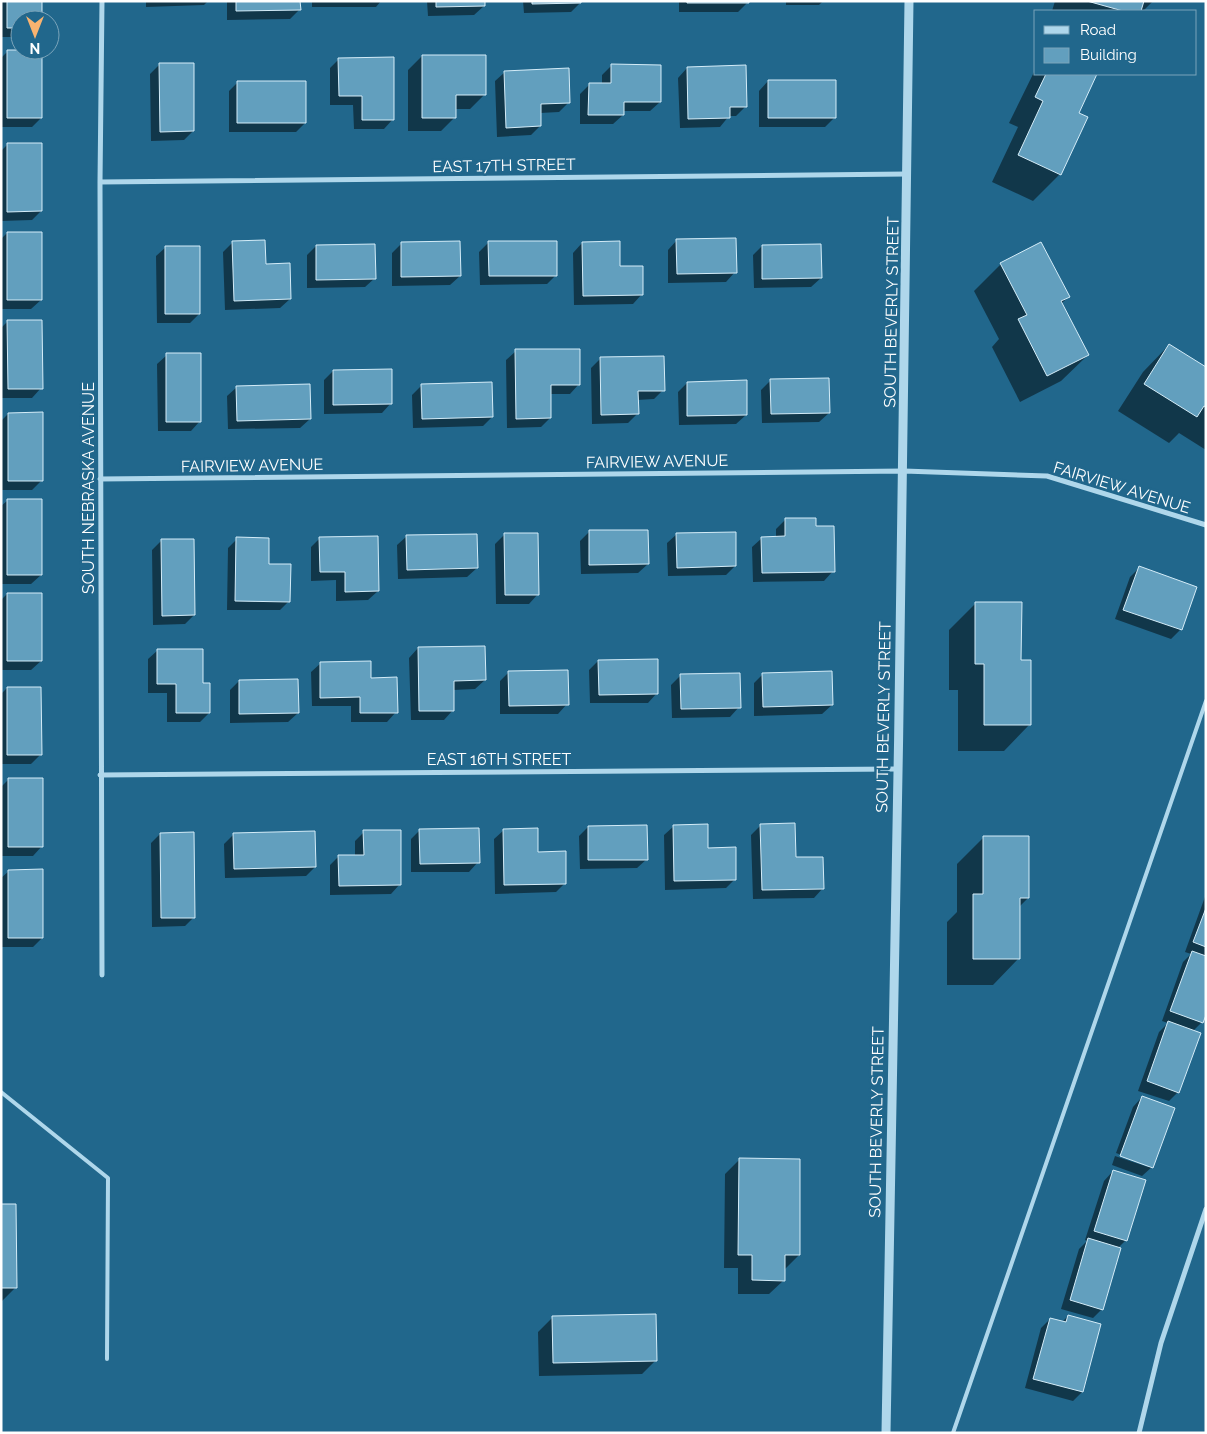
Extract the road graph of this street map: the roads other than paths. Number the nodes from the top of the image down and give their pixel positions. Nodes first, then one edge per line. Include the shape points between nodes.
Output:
1 (102, 1) edge
2 (909, 1) edge
3 (907, 174) junction
4 (100, 182) junction
5 (904, 471) junction
6 (100, 479) junction
7 (1206, 525) edge
8 (1206, 701) edge
9 (897, 769) junction
10 (100, 775) junction
11 (102, 975) dead end
12 (1, 1092) edge
13 (1206, 1209) edge
14 (107, 1359) dead end
15 (886, 1433) edge
16 (953, 1433) edge
17 (1140, 1433) edge

1 - 4 street, SOUTH NEBRASKA AVENUE
2 - 3 street, SOUTH BEVERLY STREET
3 - 4 street, EAST 17TH STREET
3 - 5 street, SOUTH BEVERLY STREET
4 - 6 street, SOUTH NEBRASKA AVENUE
5 - 6 street, FAIRVIEW AVENUE
5 - 7 street, FAIRVIEW AVENUE via 1047,476
5 - 9 street, SOUTH BEVERLY STREET
6 - 10 street, SOUTH NEBRASKA AVENUE
8 - 16 lane
9 - 10 street, EAST 16TH STREET
9 - 15 street, SOUTH BEVERLY STREET
10 - 11 street, SOUTH NEBRASKA AVENUE
12 - 14 lane via 108,1178
13 - 17 street via 1161,1343

